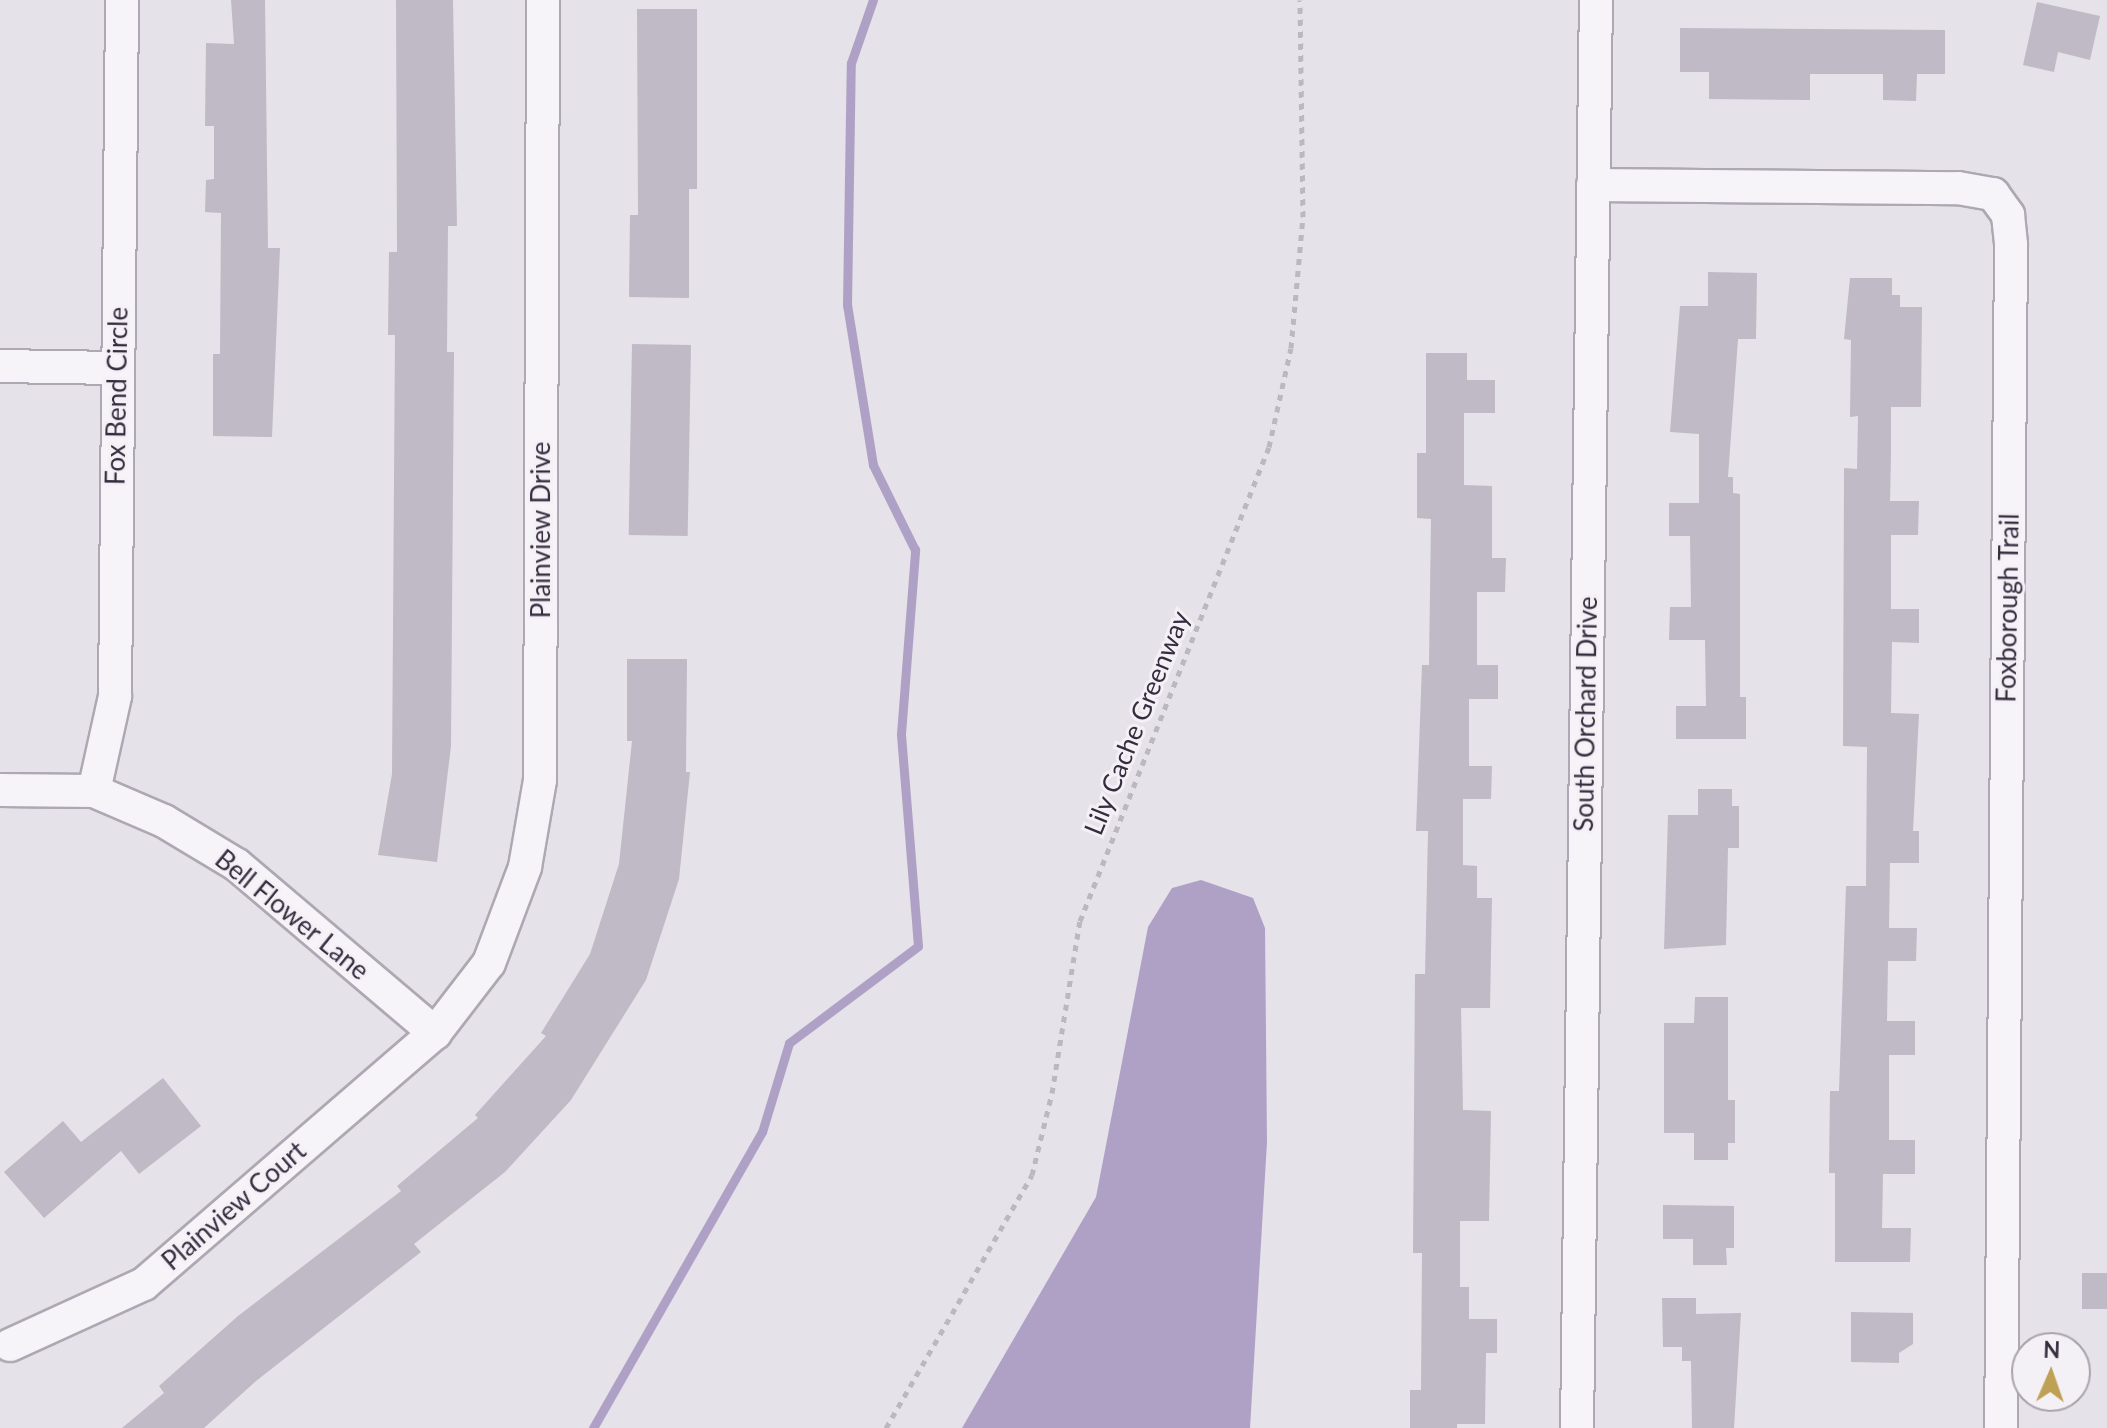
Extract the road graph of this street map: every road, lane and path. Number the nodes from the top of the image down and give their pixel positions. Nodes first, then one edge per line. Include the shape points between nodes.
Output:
1 (122, 0) edge
2 (543, 0) edge
3 (1300, 0) edge
4 (1596, 0) edge
5 (1593, 185) junction
6 (0, 366) edge
7 (116, 368) junction
8 (0, 790) edge
9 (94, 791) junction
10 (435, 1033) junction
11 (10, 1345) dead end
12 (886, 1428) edge
13 (1577, 1428) edge
14 (2001, 1428) edge

1 - 7 street, Fox Bend Circle
2 - 10 street, Plainview Drive via 540,780 525,867 489,963
3 - 12 path, Lily Cache Greenway via 1302,233 1291,348 1269,447 1080,921 1052,1093 1032,1175
4 - 5 street, South Orchard Drive
5 - 13 street, South Orchard Drive
5 - 14 street, Foxborough Trail via 1958,188 1993,194 2008,215
6 - 7 street
7 - 9 street, Fox Bend Circle via 115,696
8 - 9 street, Bell Flower Lane
9 - 10 street, Bell Flower Lane via 164,821 237,865
10 - 11 street, Plainview Court via 144,1284

